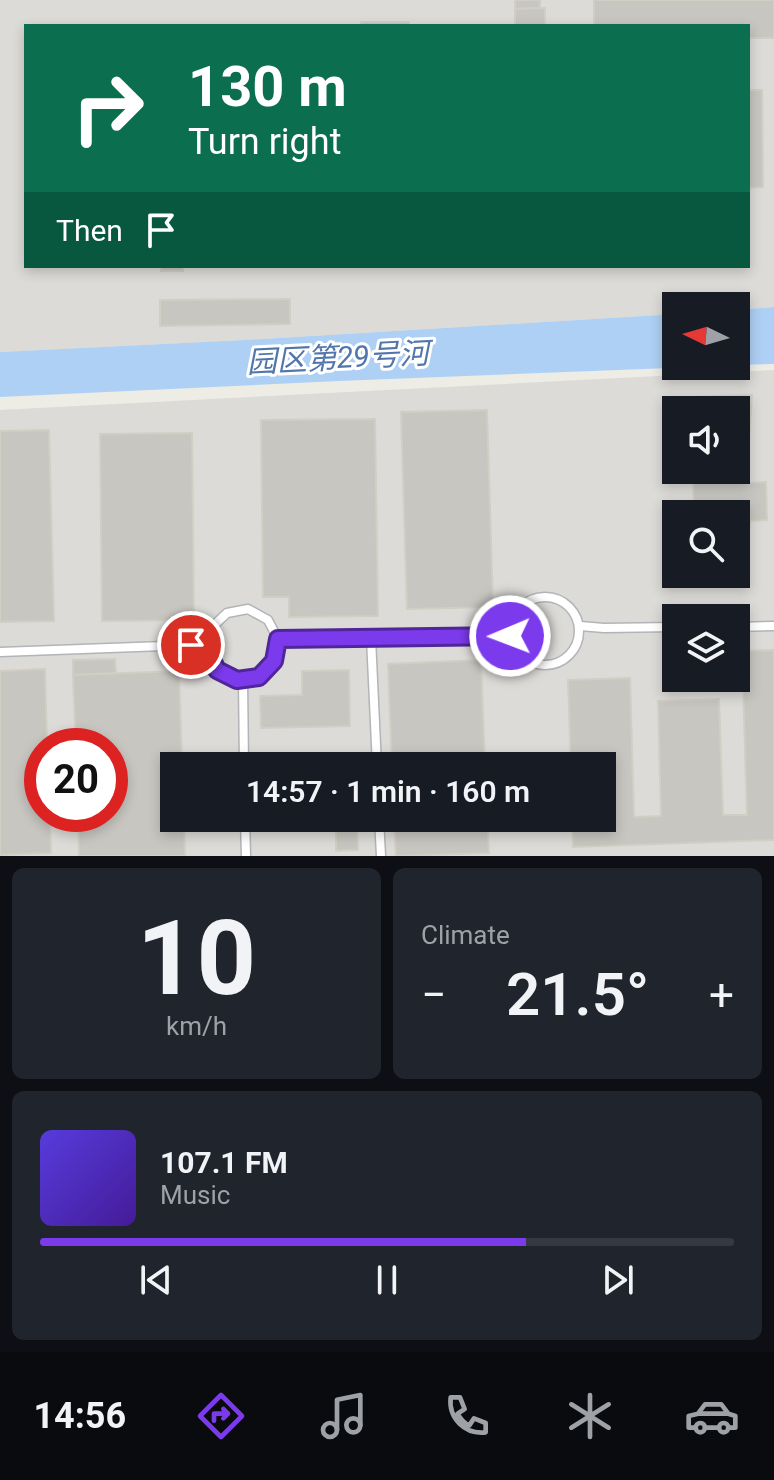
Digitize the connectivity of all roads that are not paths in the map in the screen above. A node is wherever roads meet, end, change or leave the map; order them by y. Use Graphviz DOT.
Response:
graph roads {
  1 [pos="580,626"];
  2 [pos="774,626"];
  3 [pos="662,627"];
  4 [pos="750,627"];
  5 [pos="510,636"];
  6 [pos="371,638"];
  7 [pos="278,639"];
  8 [pos="207,650"];
  9 [pos="0,652"];
  10 [pos="243,679"];
  11 [pos="244,752"];
  12 [pos="376,752"];
  13 [pos="245,832"];
  14 [pos="380,832"];
  15 [pos="246,856"];
  16 [pos="381,856"];
  1 -- 3 [label="lane"];
  1 -- 5 [label="lane"];
  1 -- 5 [label="lane"];
  2 -- 4 [label="lane"];
  5 -- 6 [label="lane"];
  6 -- 7 [label="lane"];
  6 -- 12 [label="lane"];
  7 -- 8 [label="lane"];
  7 -- 10 [label="lane"];
  8 -- 9 [label="lane"];
  8 -- 10 [label="lane"];
  10 -- 11 [label="lane"];
  13 -- 15 [label="lane"];
  14 -- 16 [label="lane"];
}
